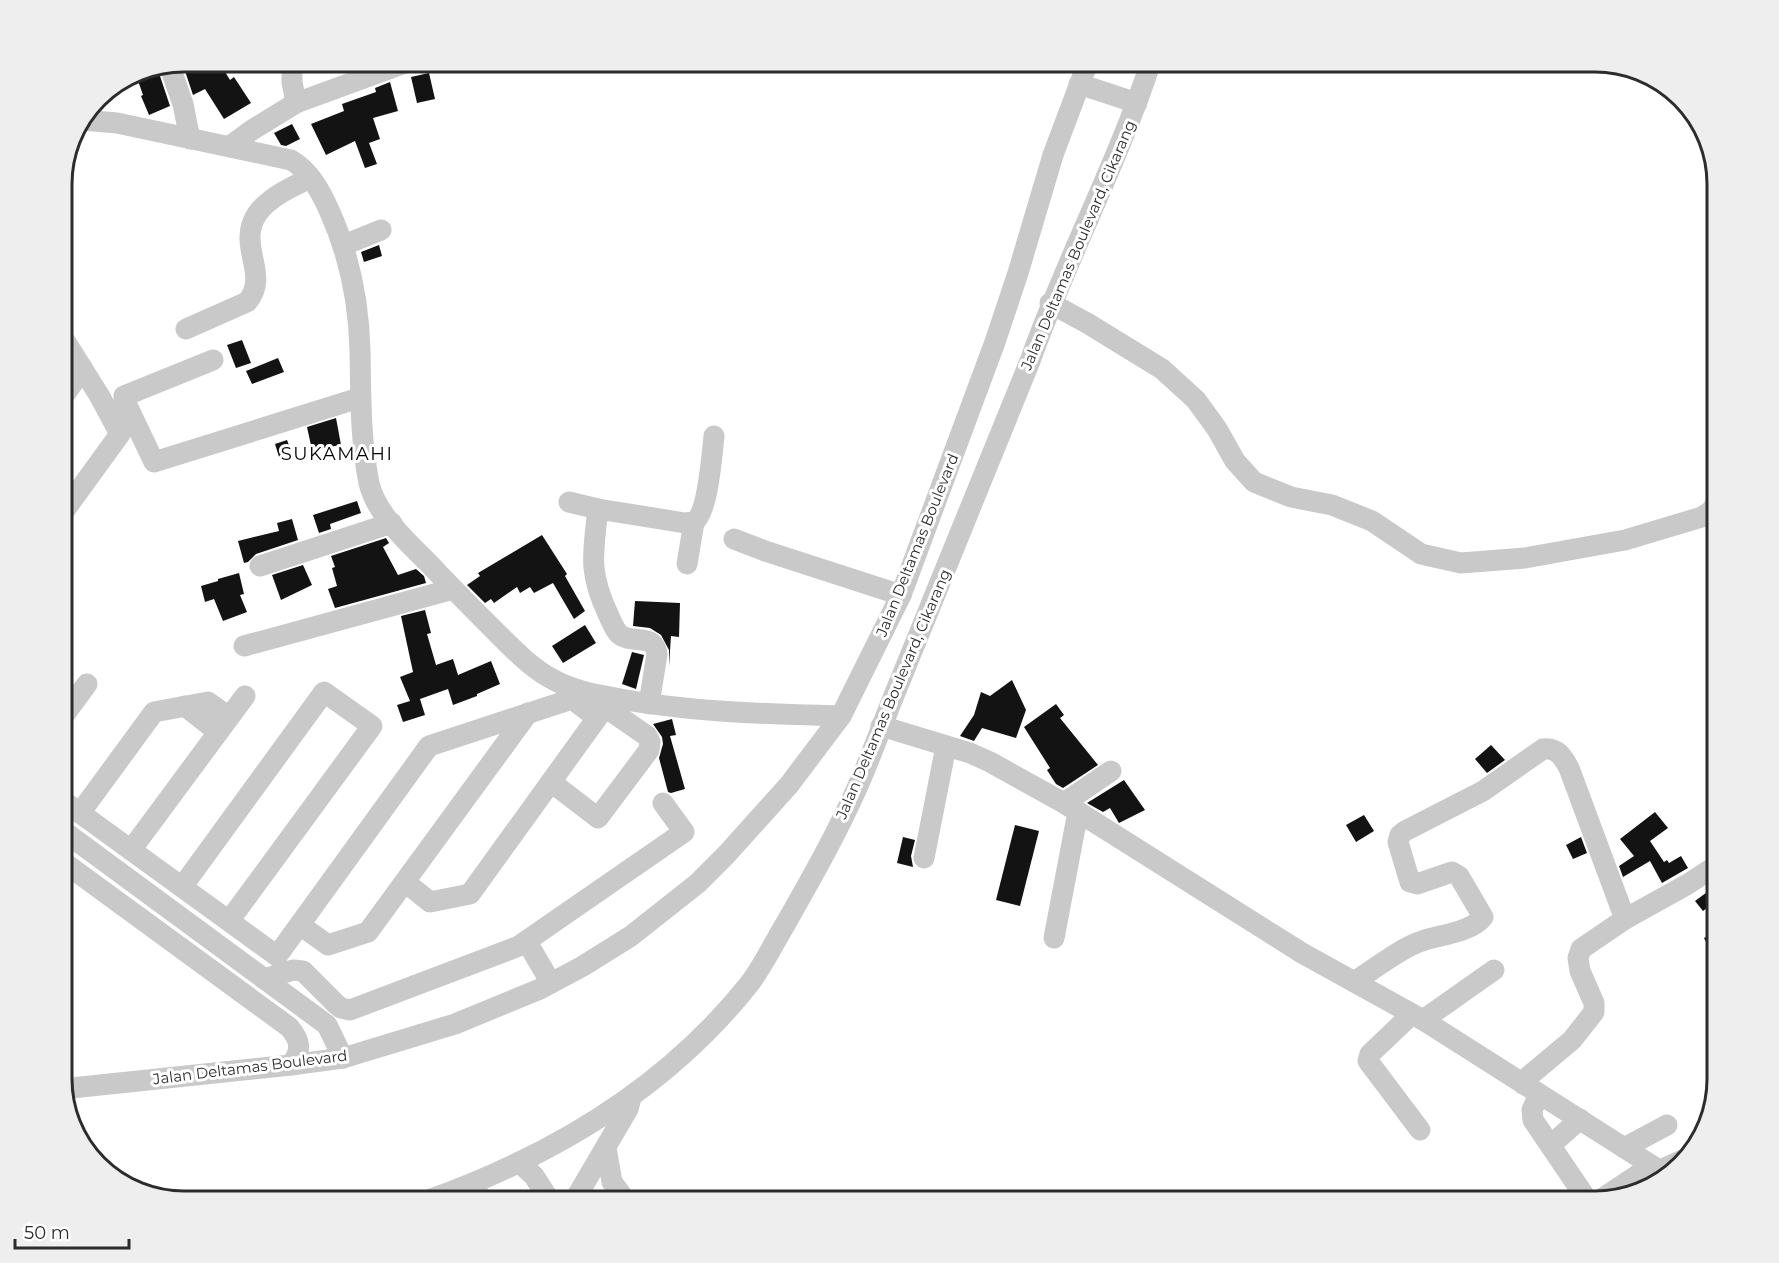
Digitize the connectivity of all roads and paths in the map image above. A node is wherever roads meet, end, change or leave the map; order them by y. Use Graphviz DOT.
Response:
graph roads {
  1 [pos="292,72"];
  2 [pos="381,72"];
  3 [pos="1084,72"];
  4 [pos="1148,72"];
  5 [pos="172,73"];
  6 [pos="1079,84"];
  7 [pos="296,103"];
  8 [pos="1137,103"];
  9 [pos="92,121"];
  10 [pos="190,139"];
  11 [pos="230,146"];
  12 [pos="311,178"];
  13 [pos="381,230"];
  14 [pos="344,245"];
  15 [pos="1050,303"];
  16 [pos="186,329"];
  17 [pos="72,352"];
  18 [pos="213,360"];
  19 [pos="83,369"];
  20 [pos="72,384"];
  21 [pos="359,398"];
  22 [pos="714,436"];
  23 [pos="72,500"];
  24 [pos="569,502"];
  25 [pos="598,509"];
  26 [pos="1707,514"];
  27 [pos="694,522"];
  28 [pos="392,523"];
  29 [pos="734,539"];
  30 [pos="687,564"];
  31 [pos="260,566"];
  32 [pos="453,589"];
  33 [pos="901,595"];
  34 [pos="244,646"];
  35 [pos="87,684"];
  36 [pos="245,696"];
  37 [pos="72,704"];
  38 [pos="649,704"];
  39 [pos="528,713"];
  40 [pos="794,715"];
  41 [pos="842,716"];
  42 [pos="597,718"];
  43 [pos="224,725"];
  44 [pos="881,726"];
  45 [pos="471,732"];
  46 [pos="946,746"];
  47 [pos="815,751"];
  48 [pos="499,752"];
  49 [pos="1111,771"];
  50 [pos="551,782"];
  51 [pos="663,803"];
  52 [pos="72,807"];
  53 [pos="1071,807"];
  54 [pos="80,813"];
  55 [pos="72,837"];
  56 [pos="131,850"];
  57 [pos="924,858"];
  58 [pos="72,868"];
  59 [pos="1707,872"];
  60 [pos="128,879"];
  61 [pos="405,882"];
  62 [pos="182,887"];
  63 [pos="113,898"];
  64 [pos="1625,919"];
  65 [pos="230,921"];
  66 [pos="300,925"];
  67 [pos="1054,938"];
  68 [pos="523,944"];
  69 [pos="1494,970"];
  70 [pos="264,979"];
  71 [pos="1354,982"];
  72 [pos="545,986"];
  73 [pos="1418,1017"];
  74 [pos="343,1058"];
  75 [pos="291,1065"];
  76 [pos="72,1085"];
  77 [pos="1531,1089"];
  78 [pos="631,1098"];
  79 [pos="1580,1119"];
  80 [pos="1667,1125"];
  81 [pos="1420,1131"];
  82 [pos="1551,1145"];
  83 [pos="606,1148"];
  84 [pos="1624,1148"];
  85 [pos="519,1162"];
  86 [pos="1659,1170"];
  87 [pos="1629,1185"];
  88 [pos="470,1186"];
  89 [pos="456,1191"];
  90 [pos="475,1191"];
  91 [pos="543,1191"];
  92 [pos="581,1191"];
  93 [pos="618,1191"];
  94 [pos="1581,1191"];
  1 -- 7 [label="street"];
  2 -- 7 [label="street"];
  3 -- 6 [label="street, Jalan Deltamas Boulevard"];
  4 -- 8 [label="street, Jalan Deltamas Boulevard, Cikarang"];
  5 -- 10 [label="street"];
  6 -- 8 [label="street"];
  6 -- 33 [label="street, Jalan Deltamas Boulevard"];
  7 -- 11 [label="street"];
  8 -- 15 [label="street, Jalan Deltamas Boulevard, Cikarang"];
  9 -- 10 [label="street"];
  10 -- 11 [label="street"];
  11 -- 12 [label="street"];
  12 -- 14 [label="street"];
  12 -- 16 [label="street"];
  13 -- 14 [label="street"];
  14 -- 21 [label="street"];
  15 -- 26 [label="street"];
  15 -- 44 [label="street, Jalan Deltamas Boulevard, Cikarang"];
  17 -- 19 [label="street"];
  18 -- 21 [label="street"];
  19 -- 20 [label="street"];
  19 -- 23 [label="street"];
  21 -- 28 [label="street"];
  22 -- 27 [label="street"];
  24 -- 25 [label="street"];
  25 -- 27 [label="street"];
  25 -- 38 [label="street"];
  27 -- 30 [label="street"];
  28 -- 31 [label="street"];
  28 -- 32 [label="street"];
  29 -- 33 [label="street"];
  32 -- 34 [label="street"];
  32 -- 38 [label="street"];
  33 -- 41 [label="street, Jalan Deltamas Boulevard"];
  35 -- 37 [label="street"];
  36 -- 43 [label="street"];
  38 -- 40 [label="street"];
  39 -- 42 [label="street"];
  39 -- 45 [label="street"];
  39 -- 48 [label="street"];
  40 -- 41 [label="street"];
  40 -- 47 [label="street"];
  41 -- 47 [label="street, Jalan Deltamas Boulevard"];
  42 -- 50 [label="street"];
  42 -- 50 [label="street"];
  43 -- 54 [label="street"];
  43 -- 56 [label="street"];
  44 -- 46 [label="street"];
  44 -- 78 [label="street, Jalan Deltamas Boulevard, Cikarang"];
  45 -- 48 [label="street"];
  45 -- 66 [label="street"];
  46 -- 53 [label="street"];
  46 -- 57 [label="street"];
  47 -- 72 [label="street, Jalan Deltamas Boulevard"];
  48 -- 61 [label="street"];
  49 -- 53 [label="street"];
  50 -- 61 [label="street"];
  51 -- 68 [label="street"];
  52 -- 54 [label="street"];
  53 -- 67 [label="street"];
  53 -- 71 [label="street"];
  54 -- 56 [label="street"];
  55 -- 60 [label="street"];
  56 -- 62 [label="street"];
  58 -- 63 [label="street"];
  59 -- 64 [label="street"];
  60 -- 63 [label="street"];
  60 -- 70 [label="street"];
  61 -- 66 [label="street"];
  62 -- 65 [label="street"];
  62 -- 65 [label="street"];
  63 -- 75 [label="street"];
  64 -- 71 [label="street"];
  64 -- 77 [label="street"];
  65 -- 66 [label="street"];
  68 -- 70 [label="street"];
  68 -- 72 [label="street"];
  69 -- 73 [label="street"];
  70 -- 74 [label="street"];
  71 -- 73 [label="street"];
  72 -- 74 [label="street, Jalan Deltamas Boulevard"];
  73 -- 77 [label="street"];
  73 -- 81 [label="street"];
  74 -- 75 [label="street, Jalan Deltamas Boulevard"];
  75 -- 76 [label="street, Jalan Deltamas Boulevard"];
  77 -- 79 [label="street"];
  77 -- 82 [label="street"];
  78 -- 83 [label="street"];
  78 -- 85 [label="street, Jalan Deltamas Boulevard, Cikarang"];
  79 -- 82 [label="street"];
  79 -- 84 [label="street"];
  80 -- 84 [label="street"];
  82 -- 94 [label="street"];
  83 -- 92 [label="street"];
  83 -- 93 [label="street"];
  84 -- 86 [label="street"];
  85 -- 88 [label="street, Jalan Deltamas Boulevard, Cikarang"];
  85 -- 91 [label="street"];
  86 -- 87 [label="street"];
  88 -- 89 [label="street, Jalan Deltamas Boulevard, Cikarang"];
  88 -- 90 [label="street"];
}
